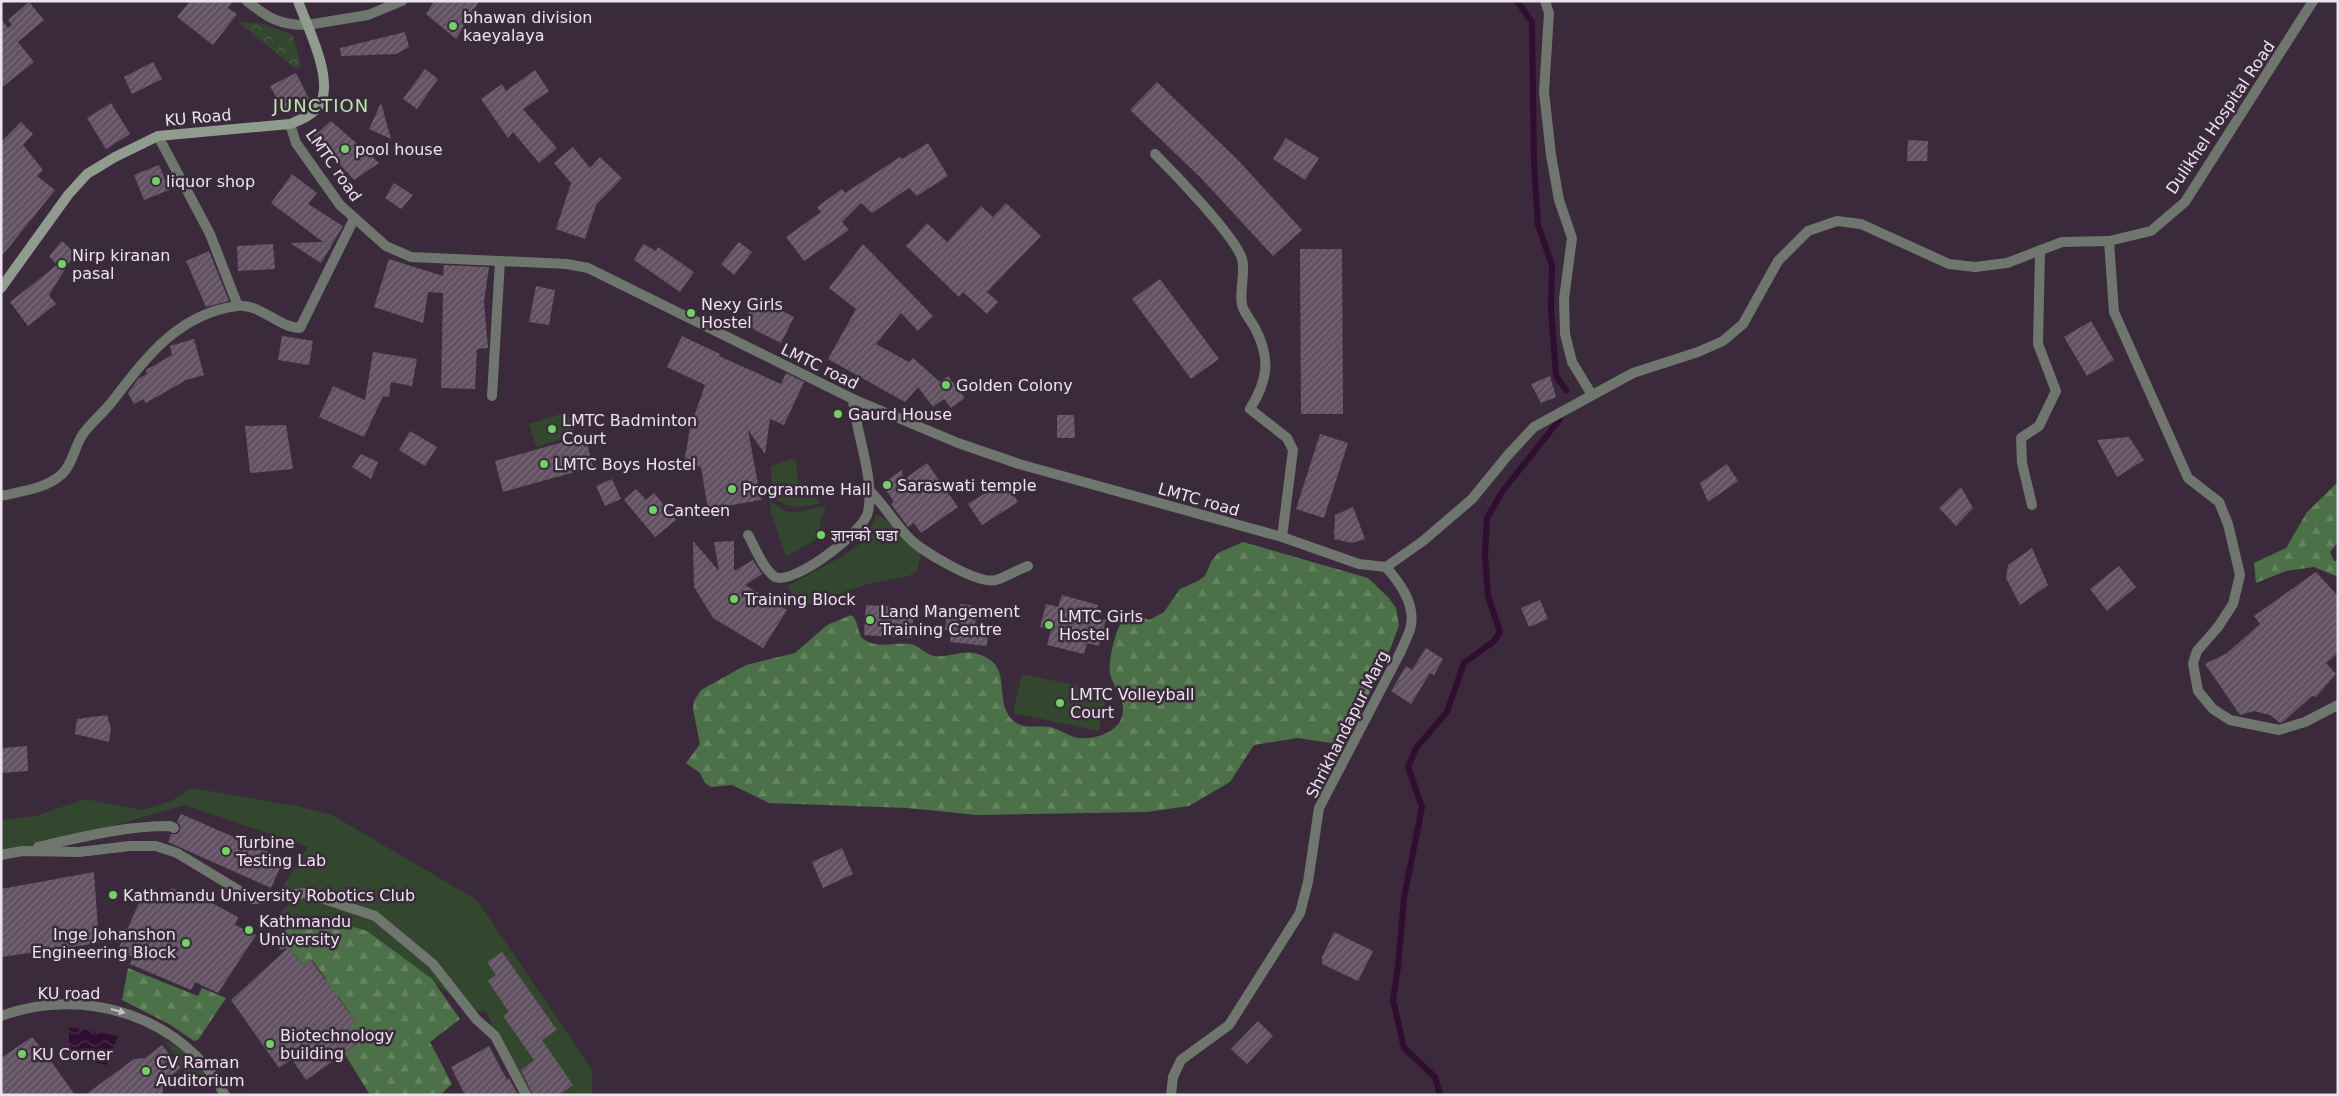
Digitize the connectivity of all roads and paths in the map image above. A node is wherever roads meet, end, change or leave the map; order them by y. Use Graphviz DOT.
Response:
graph roads {
  1 [pos="247,1"];
  2 [pos="298,1"];
  3 [pos="402,1"];
  4 [pos="1545,1"];
  5 [pos="2313,1"];
  6 [pos="307,26"];
  7 [pos="290,124"];
  8 [pos="158,136"];
  9 [pos="1155,154"];
  10 [pos="354,219"];
  11 [pos="2108,241"];
  12 [pos="2040,251"];
  13 [pos="500,261"];
  14 [pos="1,288"];
  15 [pos="238,306"];
  16 [pos="492,396"];
  17 [pos="1588,397"];
  18 [pos="852,399"];
  19 [pos="870,491"];
  20 [pos="1,496"];
  21 [pos="2032,505"];
  22 [pos="748,535"];
  23 [pos="1282,537"];
  24 [pos="1028,566"];
  25 [pos="1386,568"];
  26 [pos="2338,704"];
  27 [pos="174,828"];
  28 [pos="22,851"];
  29 [pos="1,855"];
  30 [pos="1,1016"];
  31 [pos="225,1095"];
  32 [pos="526,1095"];
  33 [pos="1171,1095"];
  1 -- 6 [label="street"];
  2 -- 6 [label="street, KU Road"];
  3 -- 6 [label="street"];
  4 -- 17 [label="street"];
  5 -- 11 [label="street, Dulikhel Hospital Road"];
  6 -- 7 [label="street, KU Road"];
  7 -- 8 [label="street, KU Road"];
  7 -- 10 [label="street, LMTC road"];
  8 -- 14 [label="street, KU Road"];
  8 -- 15 [label="street"];
  9 -- 23 [label="street"];
  10 -- 13 [label="street, LMTC road"];
  10 -- 15 [label="street"];
  11 -- 12 [label="street, Dulikhel Hospital Road"];
  11 -- 26 [label="street"];
  12 -- 17 [label="street, Dulikhel Hospital Road"];
  12 -- 21 [label="street"];
  13 -- 16 [label="street"];
  13 -- 18 [label="street, LMTC road"];
  15 -- 20 [label="street"];
  17 -- 25 [label="street, Dulikhel Hospital Road"];
  18 -- 19 [label="street"];
  18 -- 23 [label="street, LMTC road"];
  19 -- 22 [label="street"];
  19 -- 24 [label="street"];
  23 -- 25 [label="street, LMTC road"];
  25 -- 33 [label="street, Shrikhandapur Marg"];
  27 -- 28 [label="street"];
  28 -- 29 [label="street"];
  28 -- 32 [label="street"];
  30 -- 31 [label="street, KU road, one-way"];
}
